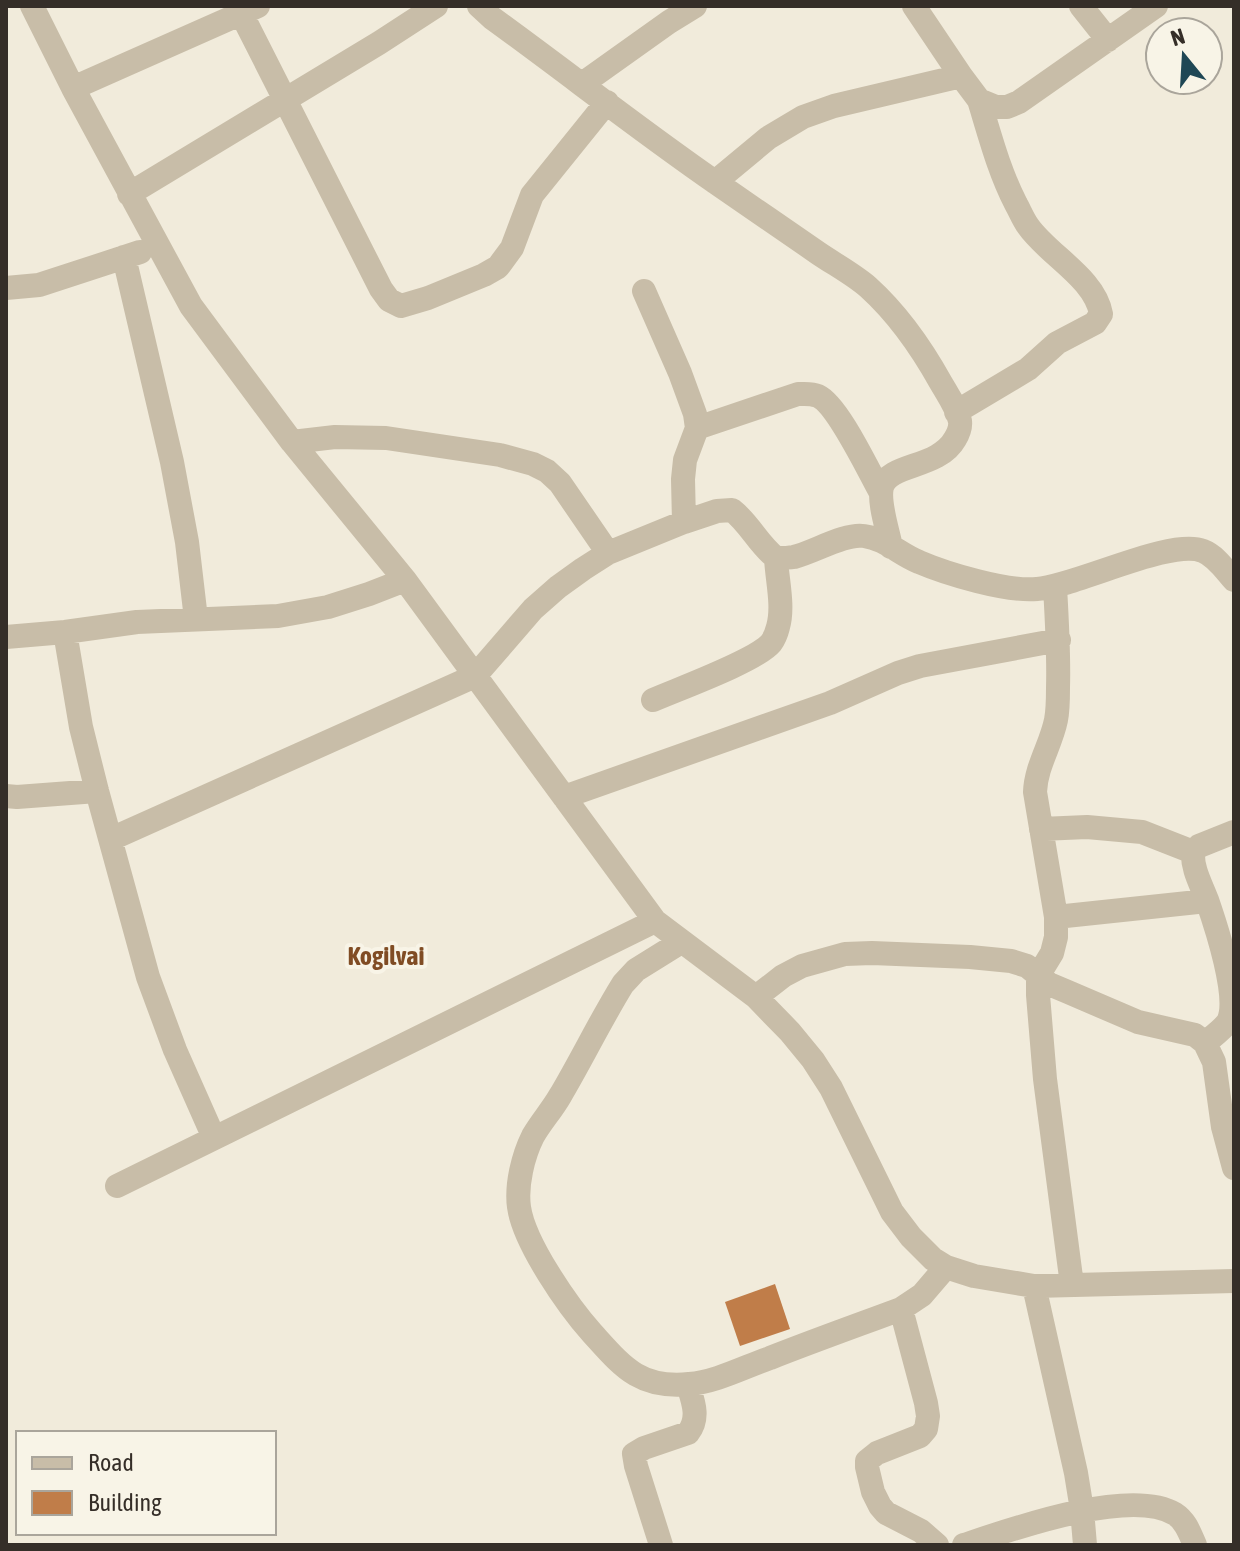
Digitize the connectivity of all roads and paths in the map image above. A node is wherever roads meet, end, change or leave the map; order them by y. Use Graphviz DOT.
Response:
graph roads {
  1 [pos="436,6"];
  2 [pos="479,6"];
  3 [pos="695,6"];
  4 [pos="914,6"];
  5 [pos="1081,6"];
  6 [pos="1156,6"];
  7 [pos="41,9"];
  8 [pos="250,10"];
  9 [pos="1108,40"];
  10 [pos="961,76"];
  11 [pos="582,84"];
  12 [pos="73,88"];
  13 [pos="284,98"];
  14 [pos="979,100"];
  15 [pos="607,102"];
  16 [pos="715,182"];
  17 [pos="129,194"];
  18 [pos="157,246"];
  19 [pos="124,257"];
  20 [pos="6,288"];
  21 [pos="644,291"];
  22 [pos="956,412"];
  23 [pos="697,428"];
  24 [pos="292,442"];
  25 [pos="881,493"];
  26 [pos="684,522"];
  27 [pos="891,547"];
  28 [pos="608,553"];
  29 [pos="1224,553"];
  30 [pos="776,558"];
  31 [pos="405,580"];
  32 [pos="1234,580"];
  33 [pos="1055,587"];
  34 [pos="196,619"];
  35 [pos="65,632"];
  36 [pos="6,637"];
  37 [pos="1059,640"];
  38 [pos="475,676"];
  39 [pos="653,700"];
  40 [pos="97,791"];
  41 [pos="6,796"];
  42 [pos="564,797"];
  43 [pos="1041,829"];
  44 [pos="1234,832"];
  45 [pos="111,839"];
  46 [pos="1193,852"];
  47 [pos="1207,901"];
  48 [pos="1056,917"];
  49 [pos="655,921"];
  50 [pos="681,942"];
  51 [pos="1038,976"];
  52 [pos="756,997"];
  53 [pos="1205,1043"];
  54 [pos="214,1138"];
  55 [pos="1234,1168"];
  56 [pos="117,1186"];
  57 [pos="946,1267"];
  58 [pos="1234,1281"];
  59 [pos="1072,1285"];
  60 [pos="1034,1286"];
  61 [pos="901,1309"];
  62 [pos="688,1385"];
  63 [pos="1082,1510"];
  64 [pos="661,1545"];
  65 [pos="937,1545"];
  66 [pos="964,1545"];
  67 [pos="1085,1545"];
  68 [pos="1195,1545"];
  1 -- 13 [label="street"];
  2 -- 11 [label="street"];
  3 -- 11 [label="street"];
  4 -- 10 [label="street"];
  5 -- 9 [label="street"];
  6 -- 9 [label="street"];
  7 -- 12 [label="street"];
  8 -- 12 [label="street"];
  8 -- 13 [label="street"];
  9 -- 14 [label="street"];
  10 -- 14 [label="street"];
  10 -- 16 [label="street"];
  11 -- 15 [label="street"];
  12 -- 17 [label="street"];
  13 -- 15 [label="street"];
  13 -- 17 [label="street"];
  14 -- 22 [label="street"];
  15 -- 16 [label="street"];
  16 -- 22 [label="street"];
  17 -- 18 [label="street"];
  18 -- 19 [label="street"];
  18 -- 24 [label="street"];
  19 -- 20 [label="street"];
  19 -- 34 [label="street"];
  21 -- 23 [label="street"];
  22 -- 25 [label="street"];
  23 -- 25 [label="street"];
  23 -- 26 [label="street"];
  24 -- 28 [label="street"];
  24 -- 31 [label="street"];
  25 -- 27 [label="street"];
  26 -- 28 [label="street"];
  26 -- 30 [label="street"];
  27 -- 30 [label="street"];
  27 -- 33 [label="street"];
  28 -- 38 [label="street"];
  29 -- 32 [label="street"];
  29 -- 33 [label="street"];
  30 -- 39 [label="street"];
  31 -- 34 [label="street"];
  31 -- 38 [label="street"];
  33 -- 37 [label="street"];
  34 -- 35 [label="street"];
  35 -- 36 [label="street"];
  35 -- 40 [label="street"];
  37 -- 42 [label="street"];
  37 -- 43 [label="street"];
  38 -- 42 [label="street"];
  38 -- 45 [label="street"];
  40 -- 41 [label="street"];
  40 -- 45 [label="street"];
  42 -- 49 [label="street"];
  43 -- 46 [label="street"];
  43 -- 48 [label="street"];
  44 -- 46 [label="street"];
  45 -- 54 [label="street"];
  46 -- 47 [label="street"];
  47 -- 48 [label="street"];
  47 -- 53 [label="street"];
  48 -- 51 [label="street"];
  49 -- 50 [label="street"];
  49 -- 54 [label="street"];
  50 -- 52 [label="street"];
  50 -- 62 [label="street"];
  51 -- 52 [label="street"];
  51 -- 53 [label="street"];
  51 -- 59 [label="street"];
  52 -- 57 [label="street"];
  53 -- 55 [label="street"];
  54 -- 56 [label="street"];
  57 -- 60 [label="street"];
  57 -- 61 [label="street"];
  58 -- 59 [label="street"];
  59 -- 60 [label="street"];
  60 -- 63 [label="street"];
  61 -- 62 [label="street"];
  61 -- 65 [label="street"];
  62 -- 64 [label="street"];
  63 -- 66 [label="street"];
  63 -- 67 [label="street"];
  63 -- 68 [label="street"];
}
